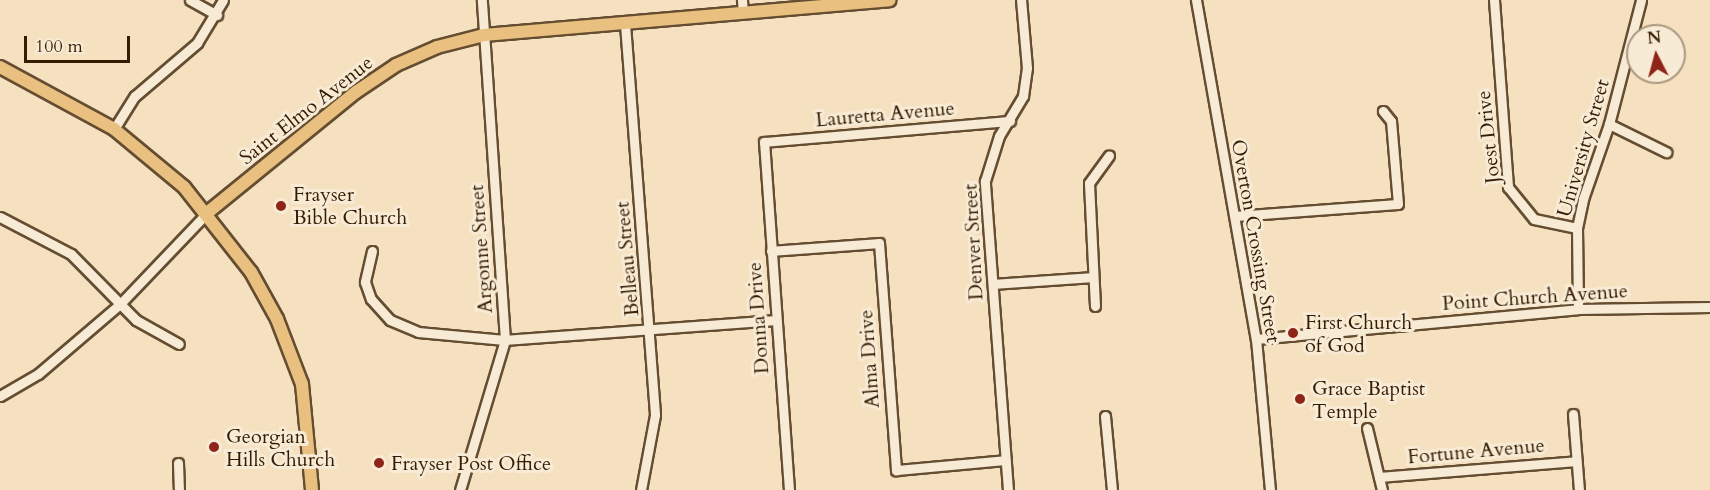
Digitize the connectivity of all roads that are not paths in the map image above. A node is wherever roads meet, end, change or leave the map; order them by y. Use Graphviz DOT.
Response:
graph roads {
  1 [pos="190,0"];
  2 [pos="223,0"];
  3 [pos="482,0"];
  4 [pos="889,0"];
  5 [pos="1022,0"];
  6 [pos="1196,0"];
  7 [pos="1494,0"];
  8 [pos="1641,0"];
  9 [pos="742,6"];
  10 [pos="217,15"];
  11 [pos="625,24"];
  12 [pos="484,35"];
  13 [pos="0,67"];
  14 [pos="1383,111"];
  15 [pos="1010,121"];
  16 [pos="1609,124"];
  17 [pos="114,129"];
  18 [pos="764,142"];
  19 [pos="1666,152"];
  20 [pos="1109,155"];
  21 [pos="207,213"];
  22 [pos="1234,216"];
  23 [pos="0,217"];
  24 [pos="1577,228"];
  25 [pos="771,250"];
  26 [pos="372,251"];
  27 [pos="1093,277"];
  28 [pos="993,284"];
  29 [pos="120,304"];
  30 [pos="1095,306"];
  31 [pos="1710,307"];
  32 [pos="1578,309"];
  33 [pos="775,320"];
  34 [pos="650,330"];
  35 [pos="1256,339"];
  36 [pos="505,340"];
  37 [pos="179,344"];
  38 [pos="0,396"];
  39 [pos="1573,414"];
  40 [pos="1105,416"];
  41 [pos="1367,428"];
  42 [pos="1006,460"];
  43 [pos="1576,461"];
  44 [pos="178,463"];
  45 [pos="1378,477"];
  46 [pos="178,490"];
  47 [pos="312,490"];
  48 [pos="460,490"];
  49 [pos="640,490"];
  50 [pos="789,490"];
  51 [pos="1008,490"];
  52 [pos="1112,490"];
  53 [pos="1270,490"];
  54 [pos="1382,490"];
  55 [pos="1579,490"];
  1 -- 10 [label="street"];
  2 -- 10 [label="street"];
  3 -- 12 [label="street, Argonne Street"];
  4 -- 9 [label="main road, Saint Elmo Avenue"];
  5 -- 15 [label="street, Denver Street"];
  6 -- 22 [label="street, Overton Crossing Street"];
  7 -- 24 [label="street, Joest Drive"];
  8 -- 16 [label="street, University Street"];
  9 -- 11 [label="main road, Saint Elmo Avenue"];
  10 -- 17 [label="street"];
  11 -- 12 [label="main road, Saint Elmo Avenue"];
  11 -- 34 [label="street, Belleau Street"];
  12 -- 21 [label="main road, Saint Elmo Avenue"];
  12 -- 36 [label="street, Argonne Street"];
  13 -- 17 [label="main road"];
  14 -- 22 [label="street"];
  15 -- 18 [label="street, Lauretta Avenue"];
  15 -- 28 [label="street, Denver Street"];
  16 -- 19 [label="street"];
  16 -- 24 [label="street, University Street"];
  17 -- 21 [label="main road"];
  18 -- 25 [label="street, Donna Drive"];
  20 -- 27 [label="street"];
  21 -- 29 [label="street, Saint Elmo Avenue"];
  21 -- 47 [label="main road"];
  22 -- 35 [label="street, Overton Crossing Street"];
  23 -- 29 [label="street"];
  24 -- 32 [label="street, University Street"];
  25 -- 33 [label="street, Donna Drive"];
  25 -- 42 [label="street, Alma Drive"];
  26 -- 36 [label="street"];
  27 -- 28 [label="street"];
  27 -- 30 [label="street"];
  28 -- 42 [label="street, Denver Street"];
  29 -- 37 [label="street"];
  29 -- 38 [label="street, Saint Elmo Avenue"];
  31 -- 32 [label="street, Point Church Avenue"];
  32 -- 35 [label="street, Point Church Avenue"];
  33 -- 34 [label="street"];
  33 -- 50 [label="street, Donna Drive"];
  34 -- 36 [label="street"];
  34 -- 49 [label="street, Belleau Street"];
  35 -- 53 [label="street, Overton Crossing Street"];
  36 -- 48 [label="street, Argonne Street"];
  39 -- 43 [label="street"];
  40 -- 52 [label="street"];
  41 -- 45 [label="street"];
  42 -- 51 [label="street, Denver Street"];
  43 -- 45 [label="street, Fortune Avenue"];
  43 -- 55 [label="street"];
  44 -- 46 [label="street"];
  45 -- 54 [label="street"];
}
